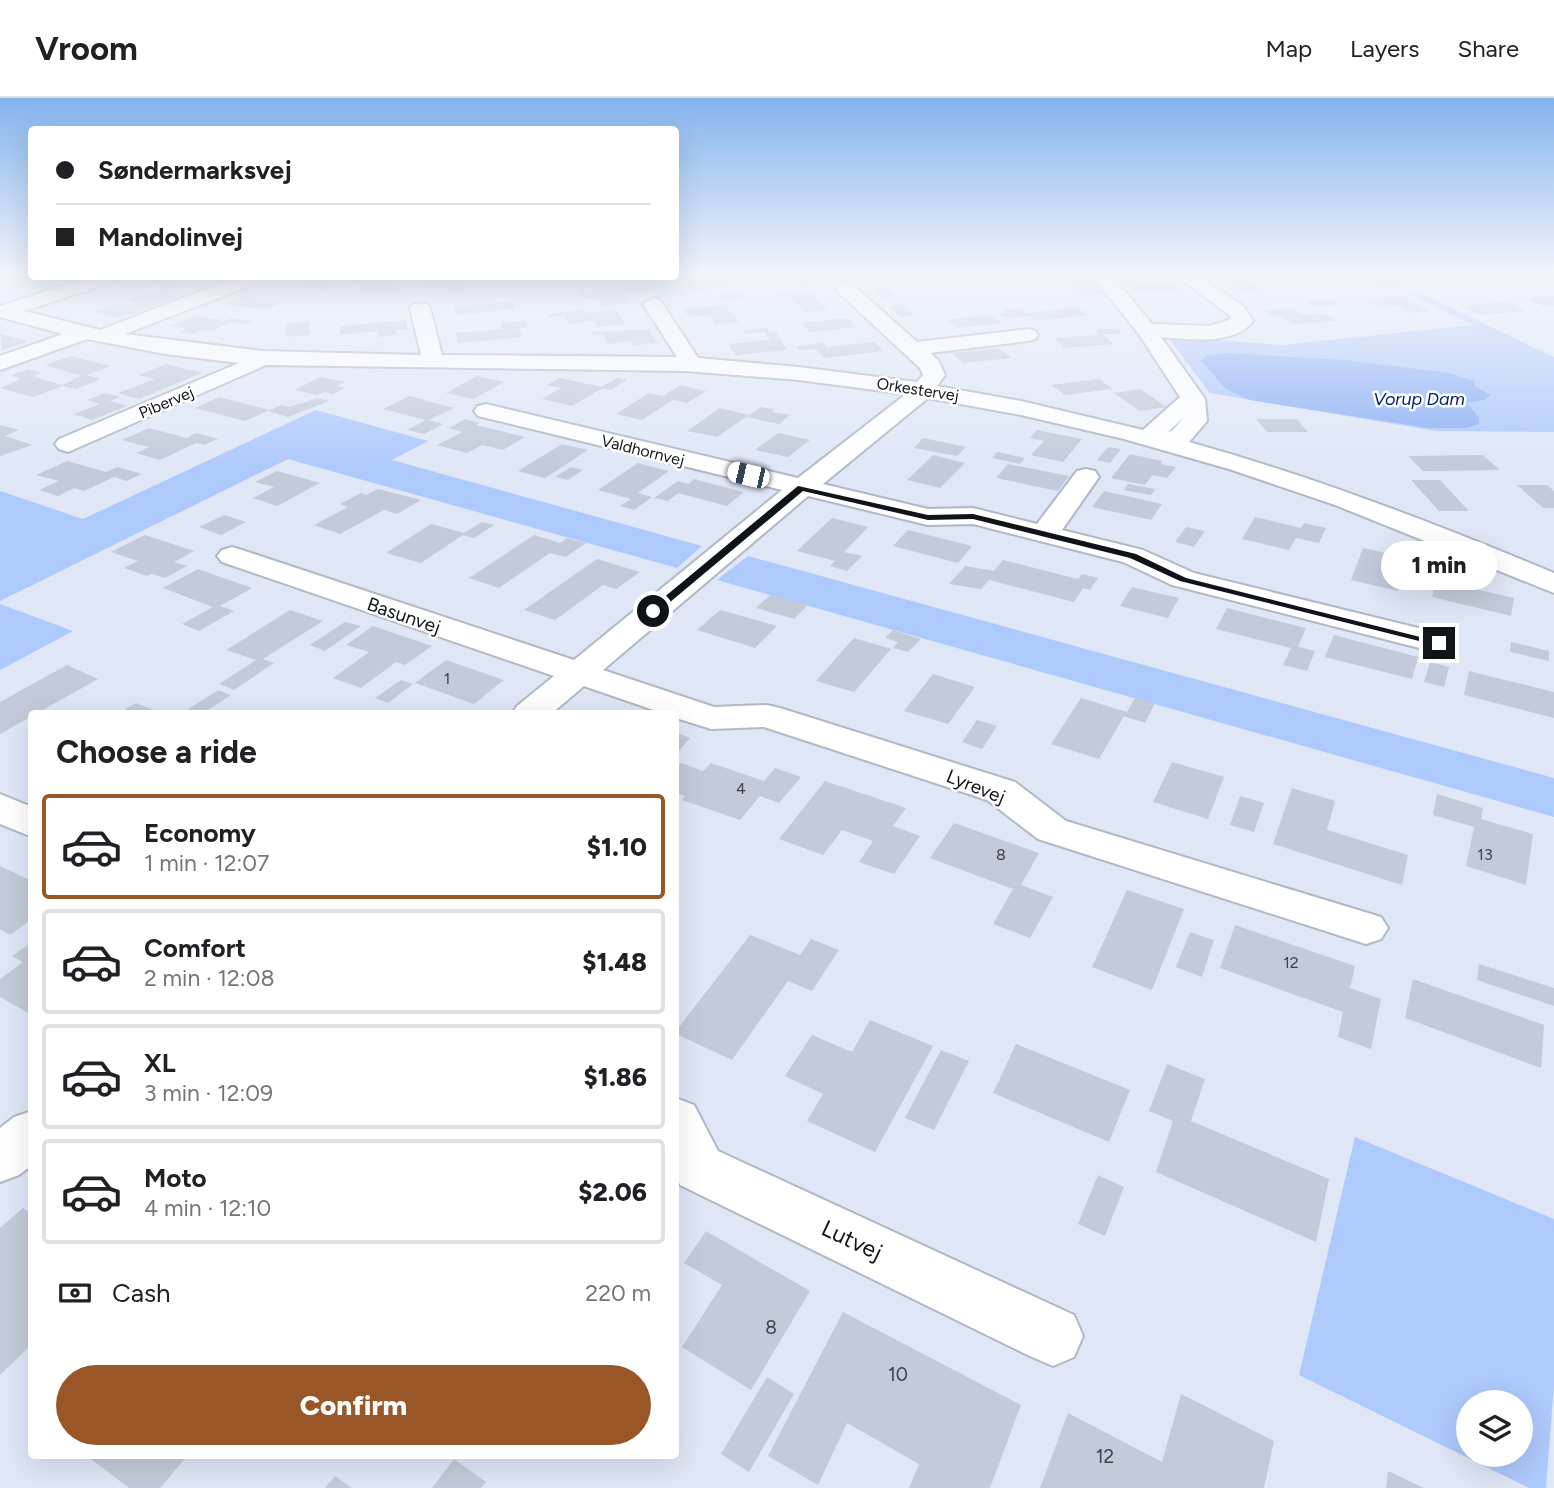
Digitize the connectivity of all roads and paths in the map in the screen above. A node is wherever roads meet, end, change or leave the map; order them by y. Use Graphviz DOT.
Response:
graph roads {
  1 [pos="82,338"];
  2 [pos="115,338"];
  3 [pos="427,338"];
  4 [pos="675,338"];
  5 [pos="900,338"];
  6 [pos="998,338"];
  7 [pos="1151,338"];
  8 [pos="912,349"];
  9 [pos="262,358"];
  10 [pos="433,361"];
  11 [pos="0,363"];
  12 [pos="686,364"];
  13 [pos="923,389"];
  14 [pos="486,411"];
  15 [pos="1158,440"];
  16 [pos="68,444"];
  17 [pos="1086,477"];
  18 [pos="801,488"];
  19 [pos="1044,534"];
  20 [pos="232,556"];
  21 [pos="1554,584"];
  22 [pos="1439,643"];
  23 [pos="577,675"];
  24 [pos="535,710"];
  25 [pos="0,807"];
  26 [pos="28,822"];
  27 [pos="1366,928"];
  28 [pos="679,1126"];
  29 [pos="28,1136"];
  30 [pos="0,1159"];
  31 [pos="1053,1336"];
  1 -- 11 [label="street"];
  2 -- 9 [label="street, Orkestervej"];
  3 -- 10 [label="street"];
  4 -- 12 [label="street"];
  5 -- 8 [label="street"];
  6 -- 8 [label="street"];
  7 -- 15 [label="street"];
  8 -- 13 [label="street"];
  9 -- 10 [label="street, Orkestervej"];
  9 -- 16 [label="street, Pibervej"];
  10 -- 12 [label="street, Orkestervej"];
  12 -- 13 [label="street, Orkestervej"];
  13 -- 15 [label="street, Orkestervej"];
  13 -- 18 [label="street"];
  14 -- 18 [label="street, Valdhornvej"];
  15 -- 21 [label="street, Orkestervej"];
  17 -- 19 [label="street"];
  18 -- 19 [label="street, Valdhornvej"];
  18 -- 23 [label="street"];
  19 -- 22 [label="street, Valdhornvej"];
  20 -- 23 [label="street, Basunvej"];
  23 -- 24 [label="street"];
  23 -- 27 [label="street, Lyrevej"];
  25 -- 26 [label="street"];
  28 -- 31 [label="street, Lutvej"];
  29 -- 30 [label="street"];
}
